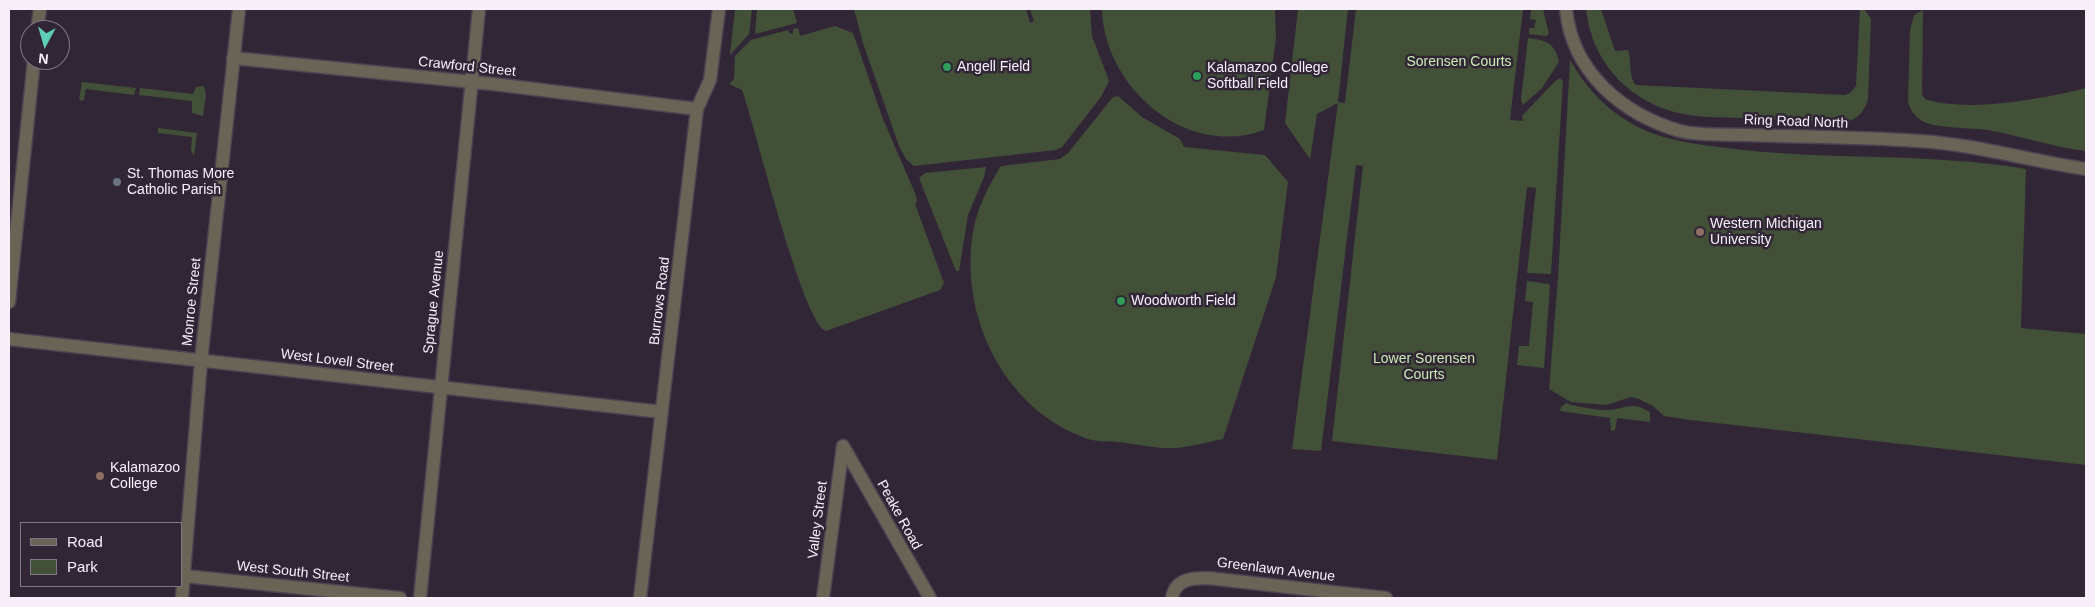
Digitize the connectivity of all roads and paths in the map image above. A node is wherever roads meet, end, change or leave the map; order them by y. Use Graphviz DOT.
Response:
graph roads {
  1 [pos="239,9"];
  2 [pos="479,9"];
  3 [pos="718,9"];
  4 [pos="1566,9"];
  5 [pos="233,58"];
  6 [pos="33,70"];
  7 [pos="472,82"];
  8 [pos="698,109"];
  9 [pos="2086,169"];
  10 [pos="9,302"];
  11 [pos="9,339"];
  12 [pos="201,361"];
  13 [pos="440,388"];
  14 [pos="662,412"];
  15 [pos="843,446"];
  16 [pos="184,576"];
  17 [pos="182,598"];
  18 [pos="400,598"];
  19 [pos="420,598"];
  20 [pos="640,598"];
  21 [pos="823,598"];
  22 [pos="930,598"];
  23 [pos="1172,598"];
  24 [pos="1386,598"];
  1 -- 5 [label="street, Monroe Street"];
  2 -- 7 [label="street, Sprague Avenue"];
  3 -- 8 [label="street, Burrows Road"];
  4 -- 9 [label="street, Ring Road North"];
  5 -- 7 [label="street, Crawford Street"];
  5 -- 12 [label="street, Monroe Street"];
  6 -- 10 [label="street"];
  7 -- 8 [label="street, Crawford Street"];
  7 -- 13 [label="street, Sprague Avenue"];
  8 -- 14 [label="street, Burrows Road"];
  11 -- 12 [label="street, West Lovell Street"];
  12 -- 13 [label="street, West Lovell Street"];
  12 -- 16 [label="street, Monroe Street"];
  13 -- 14 [label="street, West Lovell Street"];
  13 -- 19 [label="street, Sprague Avenue"];
  14 -- 20 [label="street, Burrows Road"];
  15 -- 21 [label="street, Valley Street"];
  15 -- 22 [label="street, Peake Road"];
  16 -- 17 [label="street, Monroe Street"];
  16 -- 18 [label="street, West South Street"];
  23 -- 24 [label="street, Greenlawn Avenue"];
}
